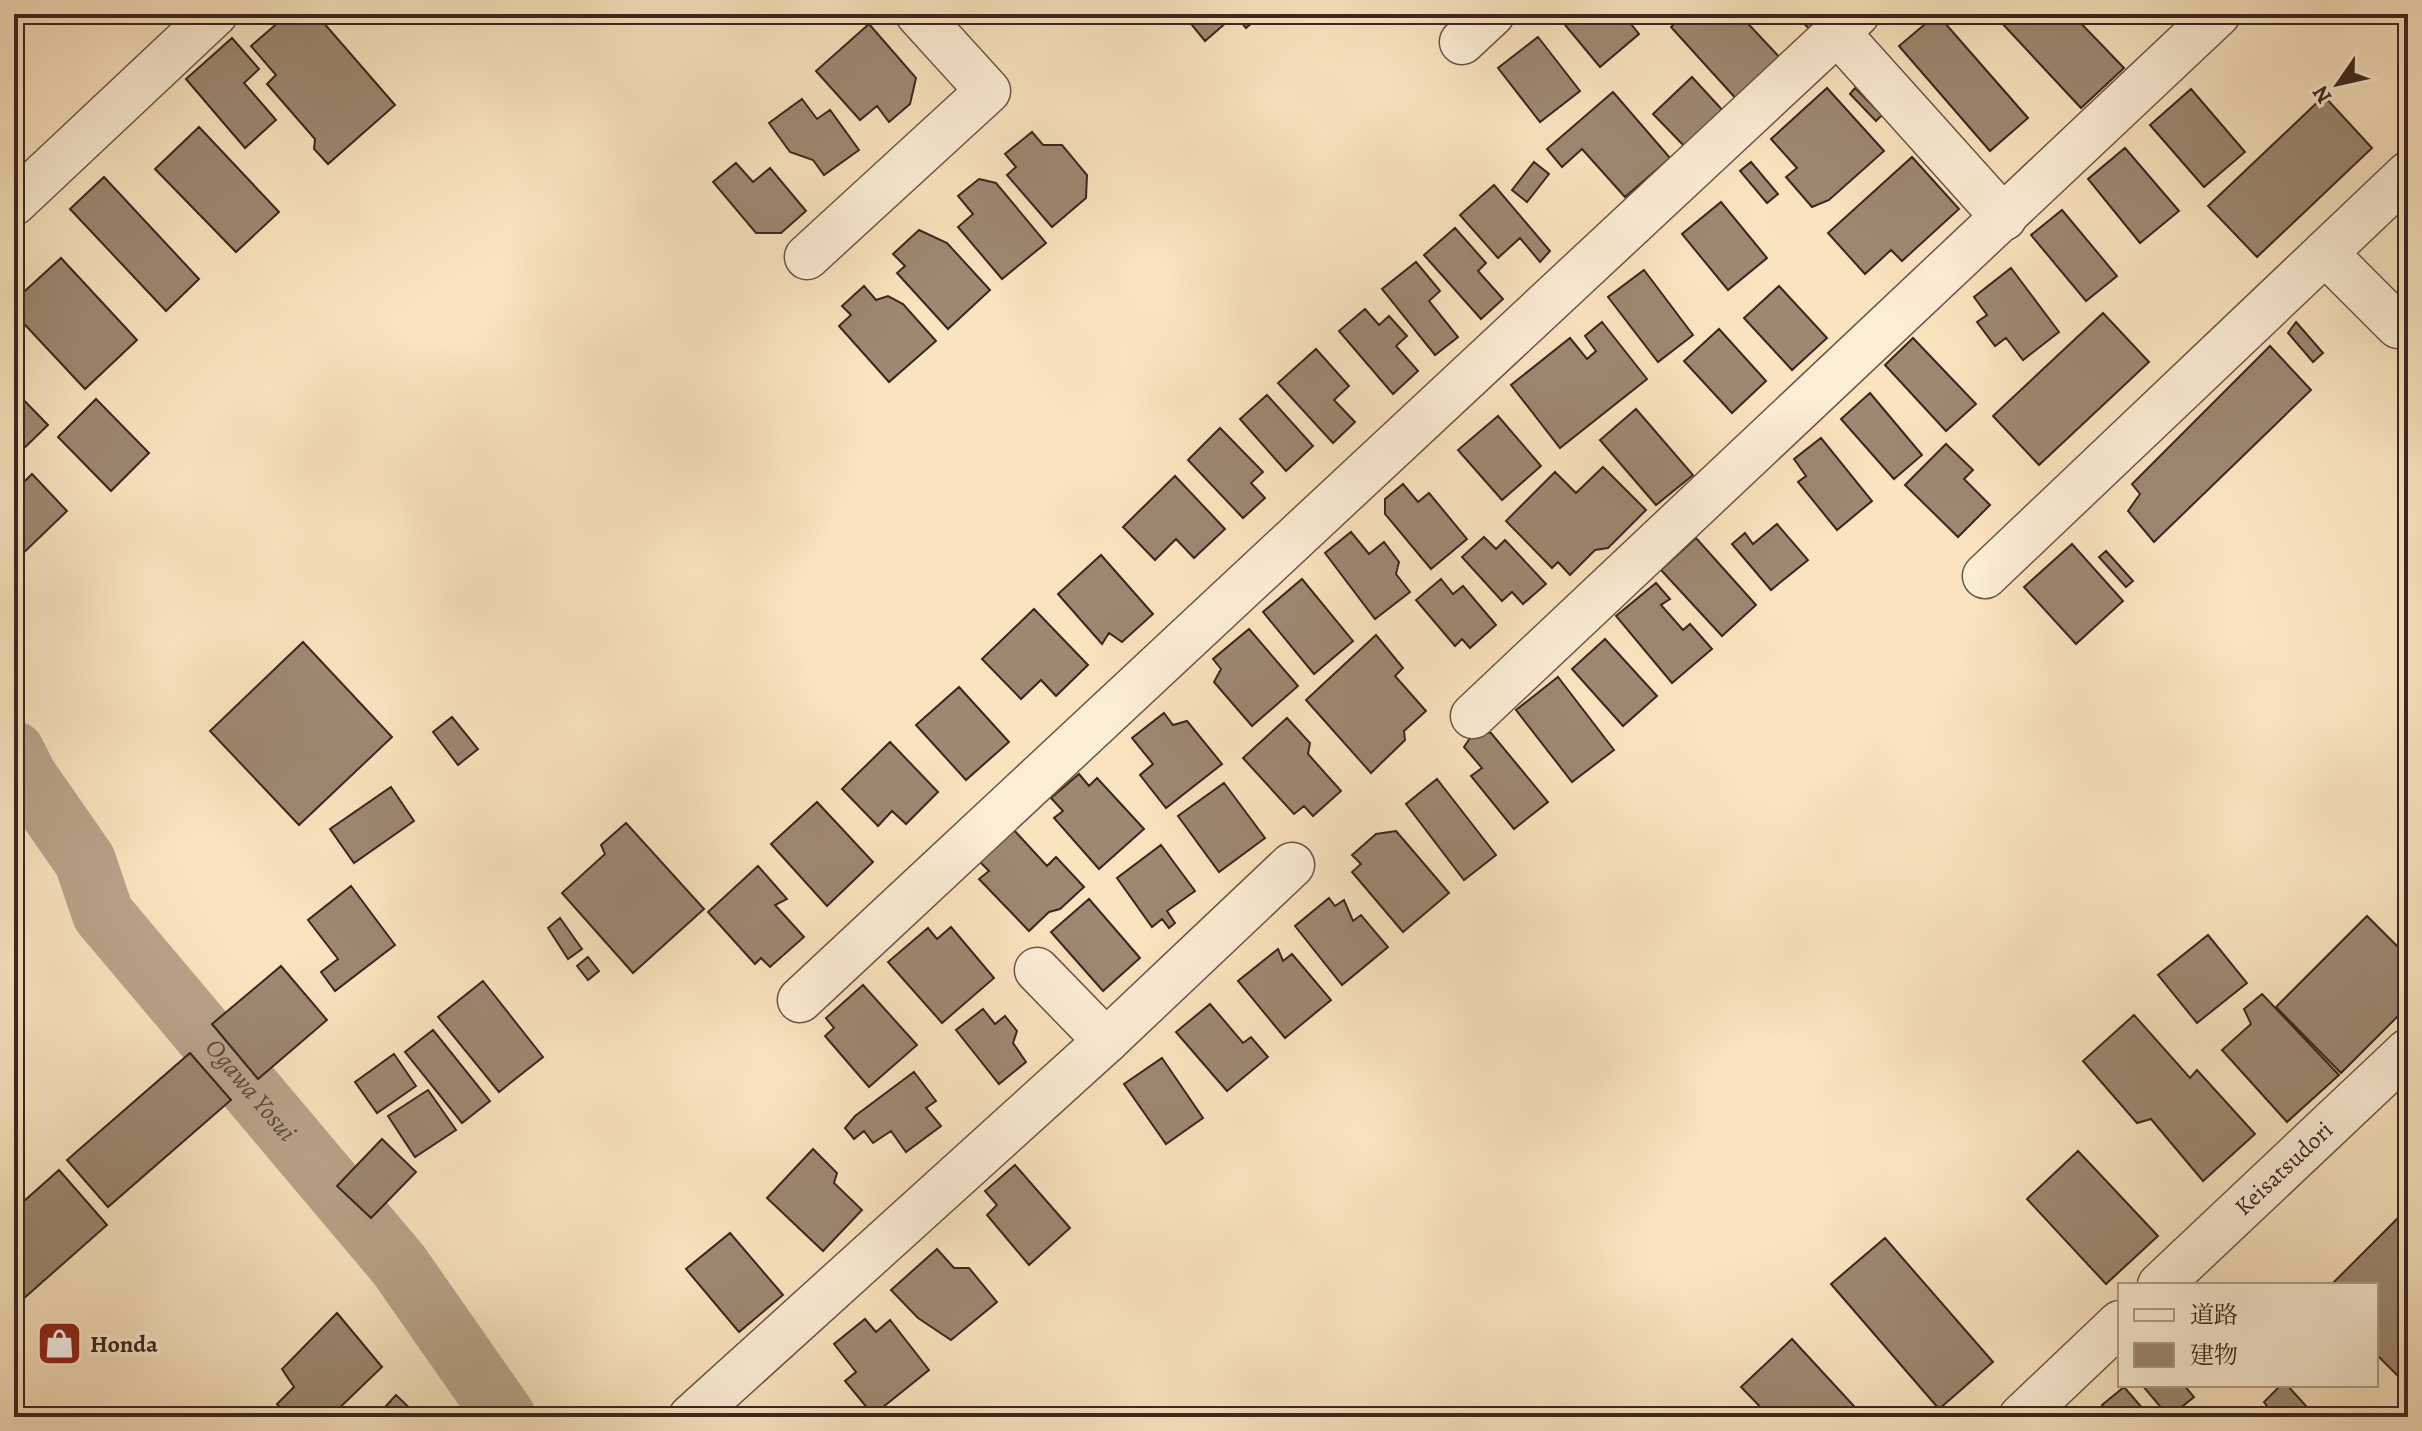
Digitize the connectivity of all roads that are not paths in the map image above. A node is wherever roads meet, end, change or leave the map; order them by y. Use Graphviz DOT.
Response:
graph roads {
  1 [pos="215,14"];
  2 [pos="918,14"];
  3 [pos="2218,14"];
  4 [pos="1847,23"];
  5 [pos="2408,174"];
  6 [pos="14,203"];
  7 [pos="2004,218"];
  8 [pos="2325,253"];
  9 [pos="807,257"];
  10 [pos="2398,326"];
  11 [pos="1985,576"];
  12 [pos="1473,716"];
  13 [pos="1292,865"];
  14 [pos="1037,970"];
  15 [pos="800,1000"];
  16 [pos="1106,1041"];
  17 [pos="2408,1051"];
  18 [pos="2162,1283"];
  19 [pos="2118,1325"];
  20 [pos="691,1417"];
  21 [pos="2021,1417"];
  1 -- 6 [label="street"];
  2 -- 9 [label="street"];
  3 -- 7 [label="street"];
  4 -- 7 [label="street"];
  4 -- 15 [label="street"];
  5 -- 8 [label="street"];
  7 -- 12 [label="street"];
  8 -- 10 [label="street"];
  8 -- 11 [label="street"];
  13 -- 16 [label="street"];
  14 -- 16 [label="street"];
  16 -- 20 [label="street"];
  17 -- 18 [label="street, Keisatsudori"];
  19 -- 21 [label="street"];
}
